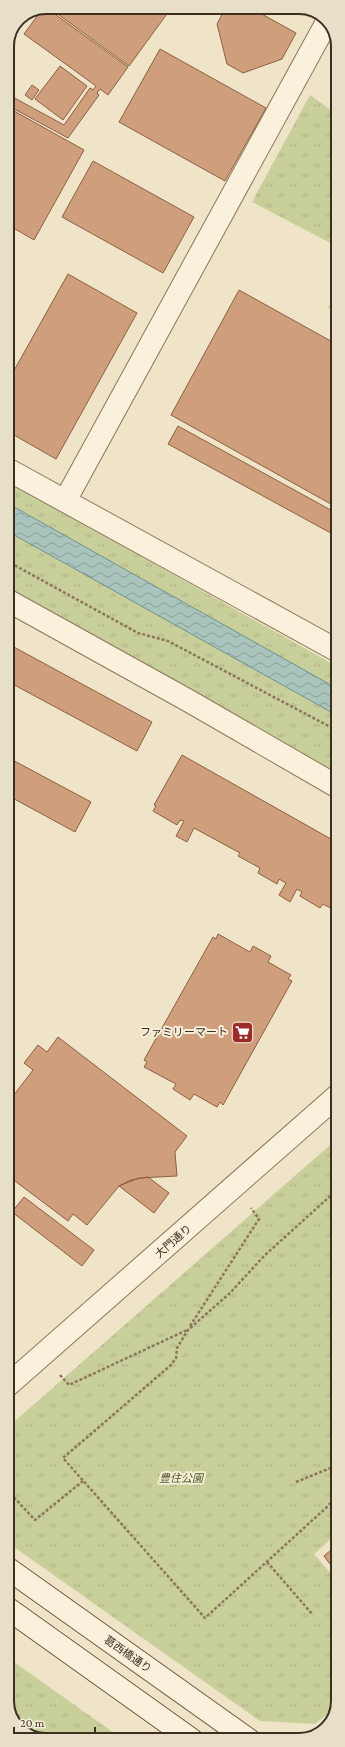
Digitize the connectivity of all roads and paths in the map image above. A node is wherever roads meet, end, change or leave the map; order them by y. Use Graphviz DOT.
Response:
graph roads {
  1 [pos="324,27"];
  2 [pos="14,473"];
  3 [pos="65,501"];
  4 [pos="14,564"];
  5 [pos="14,604"];
  6 [pos="331,646"];
  7 [pos="331,727"];
  8 [pos="331,783"];
  9 [pos="331,1101"];
  10 [pos="331,1196"];
  11 [pos="251,1208"];
  12 [pos="188,1330"];
  13 [pos="60,1375"];
  14 [pos="14,1380"];
  15 [pos="331,1468"];
  16 [pos="83,1481"];
  17 [pos="296,1482"];
  18 [pos="14,1498"];
  19 [pos="331,1502"];
  20 [pos="266,1562"];
  21 [pos="14,1573"];
  22 [pos="14,1613"];
  23 [pos="313,1615"];
  24 [pos="182,1733"];
  25 [pos="239,1733"];
  1 -- 3 [label="street"];
  2 -- 3 [label="street"];
  3 -- 6 [label="street"];
  4 -- 7 [label="path"];
  5 -- 8 [label="street"];
  9 -- 14 [label="street, 大門通り"];
  10 -- 12 [label="path"];
  11 -- 12 [label="path"];
  12 -- 13 [label="path"];
  12 -- 16 [label="path"];
  15 -- 17 [label="path"];
  16 -- 18 [label="path"];
  16 -- 20 [label="path"];
  19 -- 20 [label="path"];
  20 -- 23 [label="path"];
  21 -- 25 [label="street, 葛西橋通り"];
  22 -- 24 [label="street"];
}
